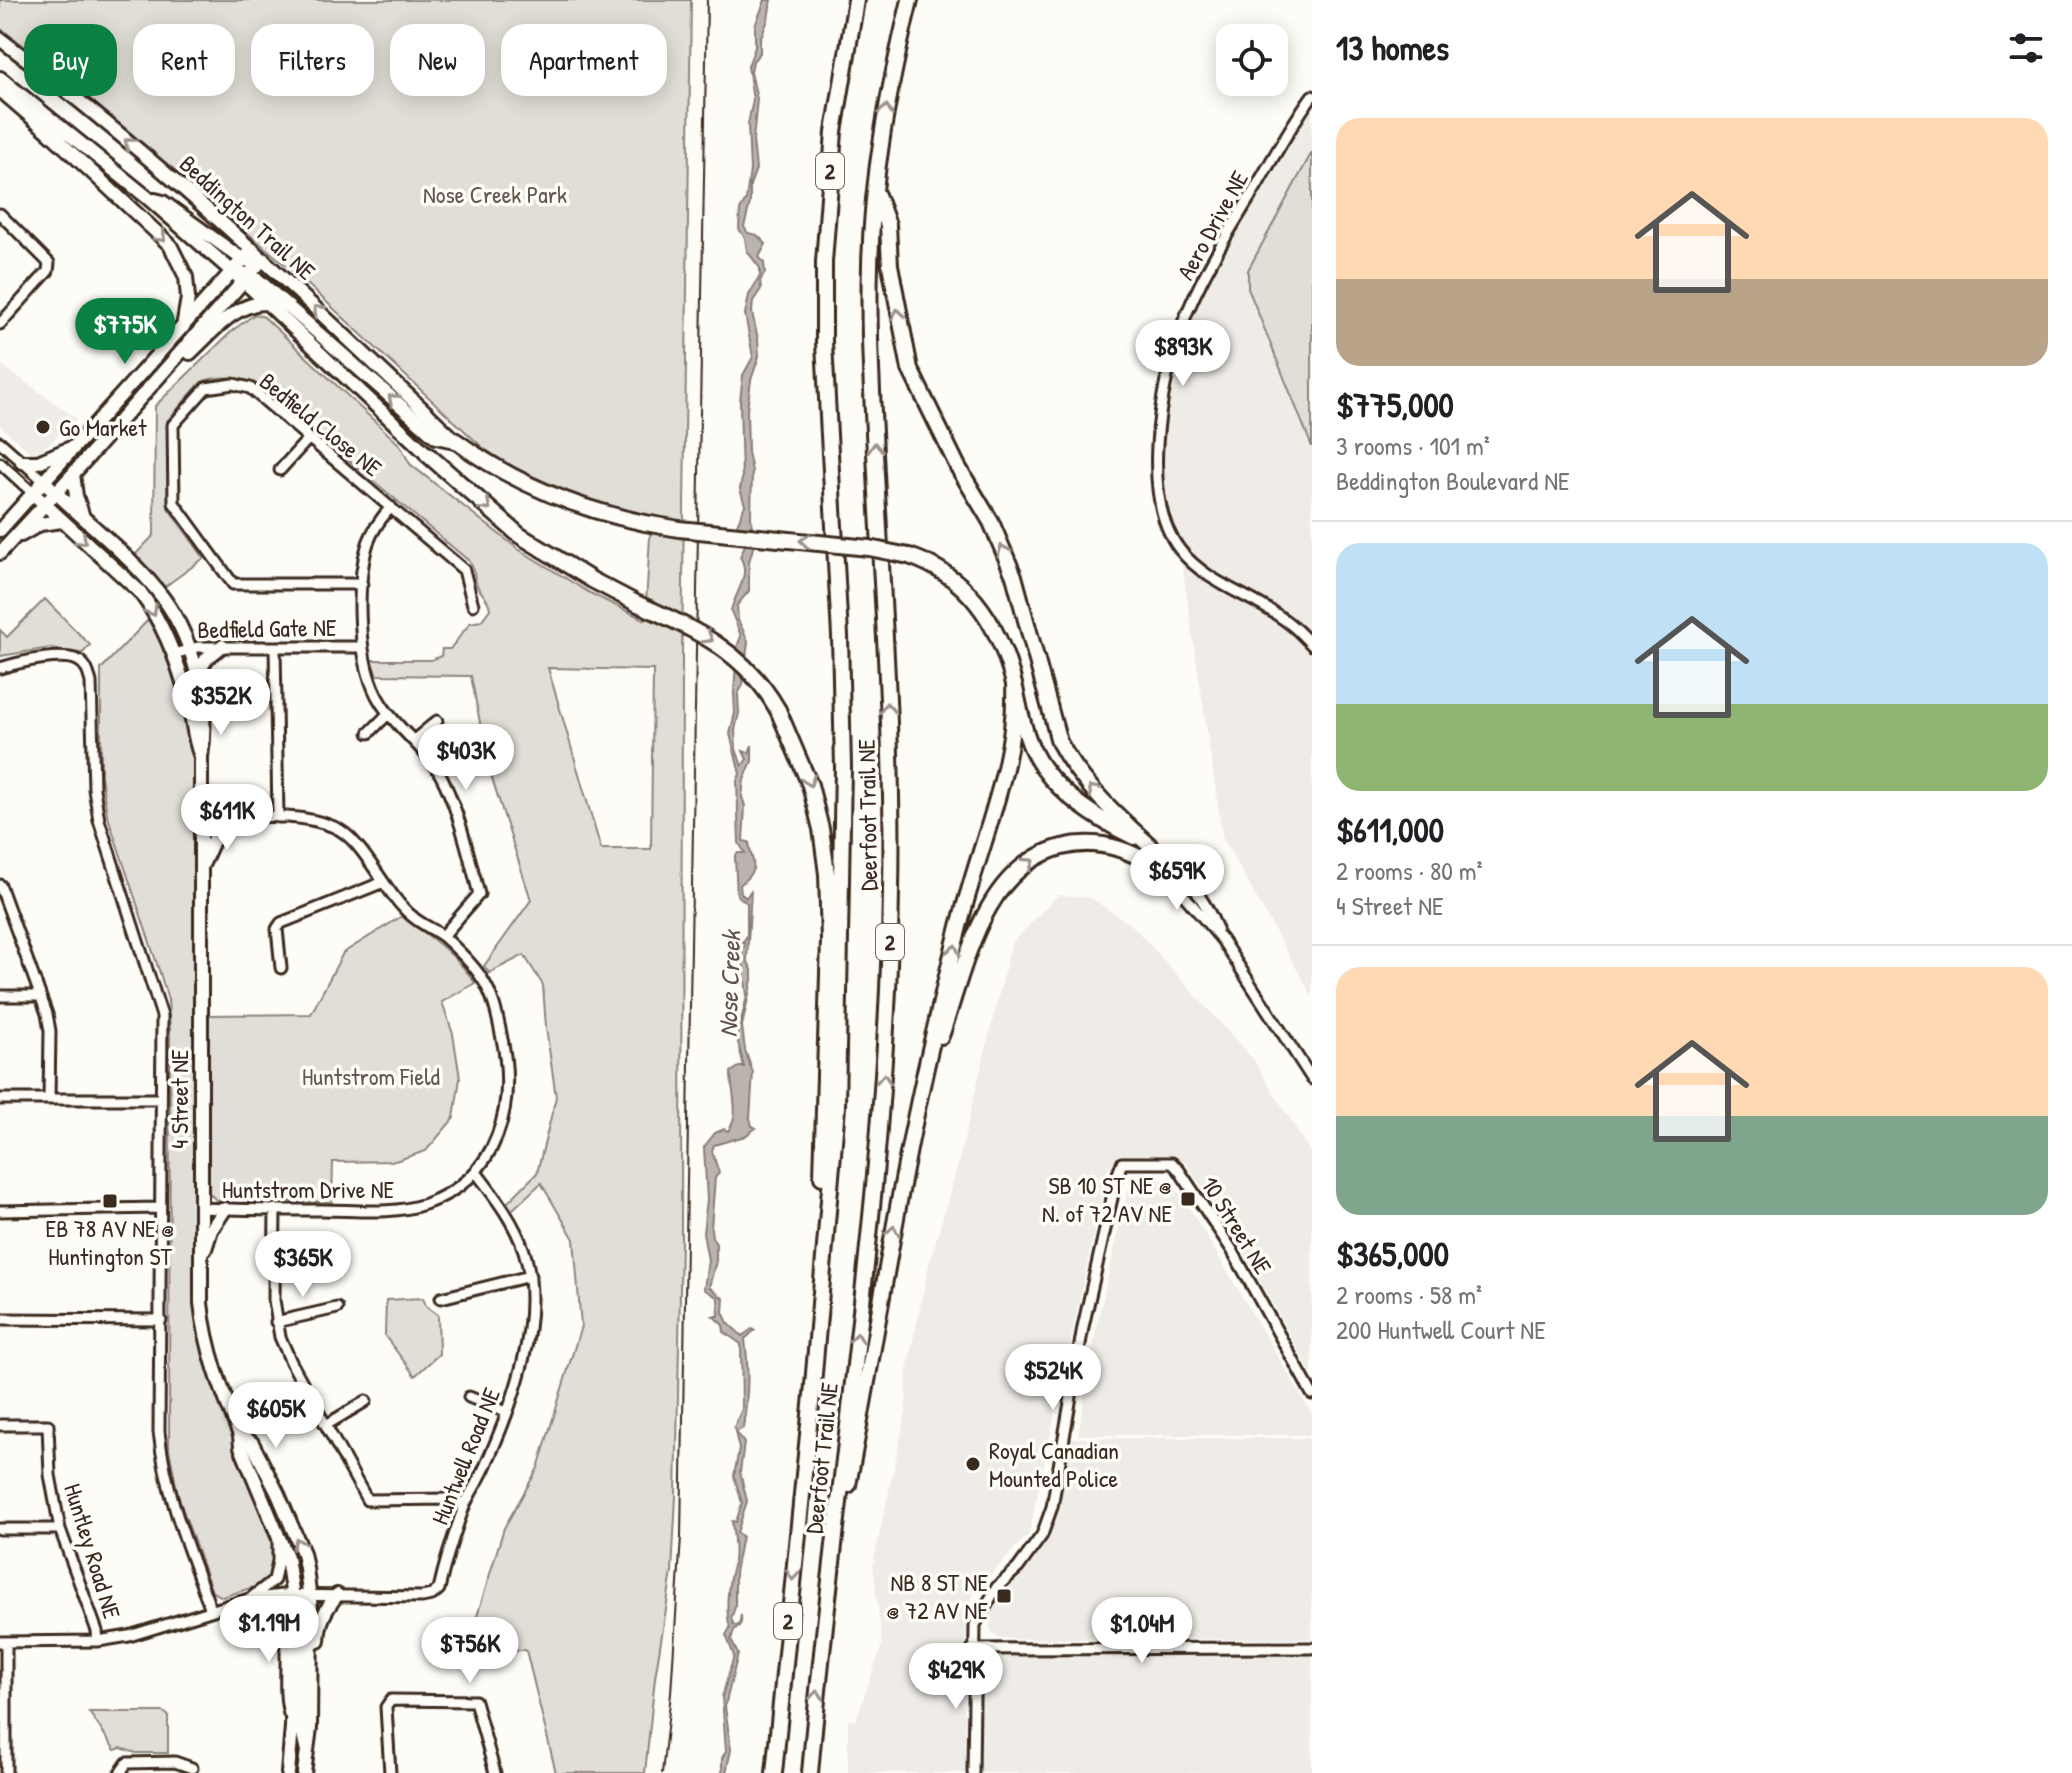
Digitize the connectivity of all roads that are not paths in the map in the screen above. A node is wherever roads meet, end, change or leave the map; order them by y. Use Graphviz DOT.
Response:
graph roads {
  1 [pos="856,0"];
  2 [pos="910,0"];
  3 [pos="0,39"];
  4 [pos="0,78"];
  5 [pos="0,90"];
  6 [pos="1312,96"];
  7 [pos="874,187"];
  8 [pos="148,198"];
  9 [pos="0,214"];
  10 [pos="252,249"];
  11 [pos="242,259"];
  12 [pos="263,259"];
  13 [pos="232,271"];
  14 [pos="248,279"];
  15 [pos="266,303"];
  16 [pos="0,324"];
  17 [pos="182,330"];
  18 [pos="159,377"];
  19 [pos="309,438"];
  20 [pos="456,441"];
  21 [pos="0,442"];
  22 [pos="80,444"];
  23 [pos="427,454"];
  24 [pos="22,462"];
  25 [pos="0,463"];
  26 [pos="280,470"];
  27 [pos="73,474"];
  28 [pos="45,482"];
  29 [pos="55,492"];
  30 [pos="34,494"];
  31 [pos="44,503"];
  32 [pos="391,507"];
  33 [pos="84,520"];
  34 [pos="62,521"];
  35 [pos="0,530"];
  36 [pos="4,548"];
  37 [pos="362,584"];
  38 [pos="473,605"];
  39 [pos="1312,645"];
  40 [pos="222,646"];
  41 [pos="275,647"];
  42 [pos="362,647"];
  43 [pos="189,649"];
  44 [pos="174,654"];
  45 [pos="0,668"];
  46 [pos="197,674"];
  47 [pos="1014,684"];
  48 [pos="388,714"];
  49 [pos="437,721"];
  50 [pos="369,733"];
  51 [pos="414,740"];
  52 [pos="201,757"];
  53 [pos="278,817"];
  54 [pos="202,818"];
  55 [pos="230,819"];
  56 [pos="1149,845"];
  57 [pos="1151,864"];
  58 [pos="200,869"];
  59 [pos="381,883"];
  60 [pos="0,885"];
  61 [pos="443,936"];
  62 [pos="1222,940"];
  63 [pos="281,968"];
  64 [pos="0,996"];
  65 [pos="39,996"];
  66 [pos="1312,1079"];
  67 [pos="0,1099"];
  68 [pos="49,1099"];
  69 [pos="161,1099"];
  70 [pos="918,1108"];
  71 [pos="476,1172"];
  72 [pos="159,1208"];
  73 [pos="201,1208"];
  74 [pos="225,1209"];
  75 [pos="275,1209"];
  76 [pos="0,1211"];
  77 [pos="200,1264"];
  78 [pos="530,1276"];
  79 [pos="823,1278"];
  80 [pos="441,1298"];
  81 [pos="337,1308"];
  82 [pos="0,1319"];
  83 [pos="161,1320"];
  84 [pos="276,1322"];
  85 [pos="1312,1394"];
  86 [pos="469,1397"];
  87 [pos="366,1401"];
  88 [pos="506,1412"];
  89 [pos="0,1425"];
  90 [pos="326,1425"];
  91 [pos="240,1435"];
  92 [pos="465,1504"];
  93 [pos="835,1527"];
  94 [pos="0,1529"];
  95 [pos="60,1529"];
  96 [pos="278,1536"];
  97 [pos="293,1595"];
  98 [pos="310,1595"];
  99 [pos="337,1595"];
  100 [pos="247,1600"];
  101 [pos="211,1610"];
  102 [pos="98,1641"];
  103 [pos="3,1642"];
  104 [pos="1312,1648"];
  105 [pos="972,1649"];
  106 [pos="292,1722"];
  107 [pos="310,1728"];
  108 [pos="306,1758"];
  109 [pos="192,1768"];
  110 [pos="6,1773"];
  111 [pos="120,1773"];
  112 [pos="288,1773"];
  113 [pos="304,1773"];
  114 [pos="390,1773"];
  115 [pos="495,1773"];
  116 [pos="774,1773"];
  117 [pos="810,1773"];
  118 [pos="973,1773"];
  1 -- 79 [label="highway, Deerfoot Trail NE / 2"];
  7 -- 2 [label="highway, Deerfoot Trail NE / 2, one-way"];
  10 -- 3 [label="main road, Beddington Trail NE, one-way"];
  4 -- 8 [label="main road"];
  5 -- 17 [label="main road, one-way"];
  6 -- 39 [label="street, Aero Drive NE"];
  56 -- 7 [label="highway, one-way"];
  93 -- 7 [label="highway, Deerfoot Trail NE / 2, one-way"];
  8 -- 11 [label="main road"];
  8 -- 13 [label="main road"];
  9 -- 16 [label="street"];
  10 -- 11 [label="main road"];
  10 -- 12 [label="main road, Beddington Trail NE"];
  11 -- 12 [label="main road"];
  11 -- 13 [label="main road"];
  12 -- 14 [label="main road"];
  20 -- 12 [label="main road, Beddington Trail NE, one-way"];
  13 -- 14 [label="main road"];
  13 -- 17 [label="main road"];
  14 -- 15 [label="main road"];
  14 -- 18 [label="main road"];
  20 -- 14 [label="main road, one-way"];
  15 -- 18 [label="main road"];
  15 -- 23 [label="main road"];
  17 -- 22 [label="main road"];
  18 -- 27 [label="main road"];
  19 -- 26 [label="street"];
  19 -- 32 [label="street, Bedfield Close NE"];
  19 -- 37 [label="street, Bedfield Close NE"];
  47 -- 20 [label="highway, one-way, bridge"];
  21 -- 24 [label="street"];
  22 -- 24 [label="main road"];
  22 -- 28 [label="main road"];
  23 -- 79 [label="highway, one-way, bridge"];
  24 -- 28 [label="street"];
  25 -- 30 [label="street"];
  27 -- 29 [label="main road"];
  27 -- 33 [label="main road"];
  28 -- 29 [label="main road, 4 Street NE"];
  28 -- 30 [label="main road"];
  29 -- 31 [label="main road"];
  29 -- 33 [label="main road, 4 Street NE"];
  30 -- 31 [label="main road, 4 Street NE"];
  30 -- 35 [label="main road"];
  31 -- 34 [label="main road, 4 Street NE"];
  31 -- 36 [label="main road"];
  32 -- 37 [label="street, Bedfield Close NE"];
  32 -- 38 [label="street"];
  33 -- 43 [label="main road, 4 Street NE"];
  34 -- 36 [label="main road"];
  34 -- 44 [label="main road, 4 Street NE, one-way"];
  37 -- 42 [label="street, Bedfield Close NE"];
  40 -- 41 [label="street, Bedfield Gate NE"];
  40 -- 43 [label="street, Bedfield Gate NE"];
  40 -- 46 [label="main road"];
  41 -- 42 [label="street, Bedfield Gate NE"];
  41 -- 53 [label="street"];
  42 -- 48 [label="street, Bedfield Close NE"];
  43 -- 44 [label="street, Bedfield Gate NE"];
  43 -- 46 [label="main road, 4 Street NE"];
  44 -- 52 [label="main road, 4 Street NE"];
  45 -- 69 [label="street"];
  46 -- 52 [label="main road, 4 Street NE"];
  47 -- 56 [label="highway"];
  70 -- 47 [label="highway, one-way"];
  48 -- 50 [label="street"];
  48 -- 51 [label="street, Bedfield Close NE"];
  49 -- 51 [label="street"];
  51 -- 61 [label="street, Bedfield Close NE"];
  52 -- 54 [label="main road, 4 Street NE"];
  53 -- 55 [label="street, Huntstrom Drive NE"];
  53 -- 59 [label="street, Huntstrom Drive NE"];
  54 -- 55 [label="street, Huntstrom Drive NE"];
  54 -- 58 [label="main road, 4 Street NE"];
  55 -- 58 [label="main road"];
  56 -- 62 [label="street"];
  57 -- 62 [label="street"];
  70 -- 57 [label="highway, one-way"];
  58 -- 73 [label="main road, 4 Street NE"];
  59 -- 61 [label="street, Huntstrom Drive NE"];
  59 -- 63 [label="street"];
  60 -- 65 [label="street"];
  61 -- 71 [label="street, Huntstrom Drive NE"];
  62 -- 66 [label="street"];
  64 -- 65 [label="street"];
  65 -- 68 [label="street"];
  67 -- 68 [label="street"];
  68 -- 69 [label="street"];
  69 -- 72 [label="street"];
  93 -- 70 [label="highway, one-way"];
  71 -- 75 [label="street, Huntstrom Drive NE"];
  71 -- 78 [label="street, Huntwell Road NE"];
  72 -- 76 [label="street"];
  72 -- 83 [label="street"];
  73 -- 74 [label="street, Huntstrom Drive NE"];
  73 -- 77 [label="main road, 4 Street NE"];
  74 -- 75 [label="street, Huntstrom Drive NE"];
  74 -- 77 [label="main road"];
  75 -- 84 [label="street"];
  77 -- 91 [label="main road, 4 Street NE"];
  78 -- 80 [label="street"];
  78 -- 88 [label="street, Huntwell Road NE"];
  79 -- 116 [label="highway, Deerfoot Trail NE / 2, one-way"];
  81 -- 84 [label="street"];
  82 -- 83 [label="street"];
  83 -- 101 [label="street"];
  84 -- 90 [label="street"];
  85 -- 105 [label="street, 10 Street NE"];
  86 -- 88 [label="street"];
  87 -- 90 [label="street"];
  88 -- 92 [label="street, Huntwell Road NE"];
  89 -- 95 [label="street, Huntley Road NE"];
  90 -- 92 [label="street"];
  91 -- 96 [label="main road, 4 Street NE"];
  98 -- 91 [label="main road, 4 Street NE, one-way"];
  92 -- 99 [label="street, Huntwell Road NE"];
  117 -- 93 [label="highway, Deerfoot Trail NE / 2, one-way"];
  94 -- 95 [label="street"];
  95 -- 102 [label="street, Huntley Road NE"];
  96 -- 97 [label="main road, 4 Street NE"];
  96 -- 100 [label="street"];
  97 -- 98 [label="street, Huntwell Road NE"];
  97 -- 100 [label="street, Huntwell Road NE"];
  97 -- 106 [label="main road, 4 Street NE"];
  97 -- 108 [label="street"];
  98 -- 99 [label="street, Huntwell Road NE"];
  98 -- 107 [label="main road, 4 Street NE"];
  99 -- 107 [label="main road"];
  100 -- 101 [label="street, Huntwell Road NE"];
  100 -- 106 [label="street"];
  101 -- 102 [label="street, Huntwell Road NE"];
  102 -- 103 [label="street, Huntwell Road NE"];
  103 -- 110 [label="street"];
  104 -- 105 [label="street"];
  105 -- 118 [label="street"];
  106 -- 112 [label="main road, 4 Street NE"];
  107 -- 108 [label="main road, 4 Street NE"];
  108 -- 113 [label="main road, 4 Street NE"];
  109 -- 111 [label="street"];
  114 -- 115 [label="street"];
}
